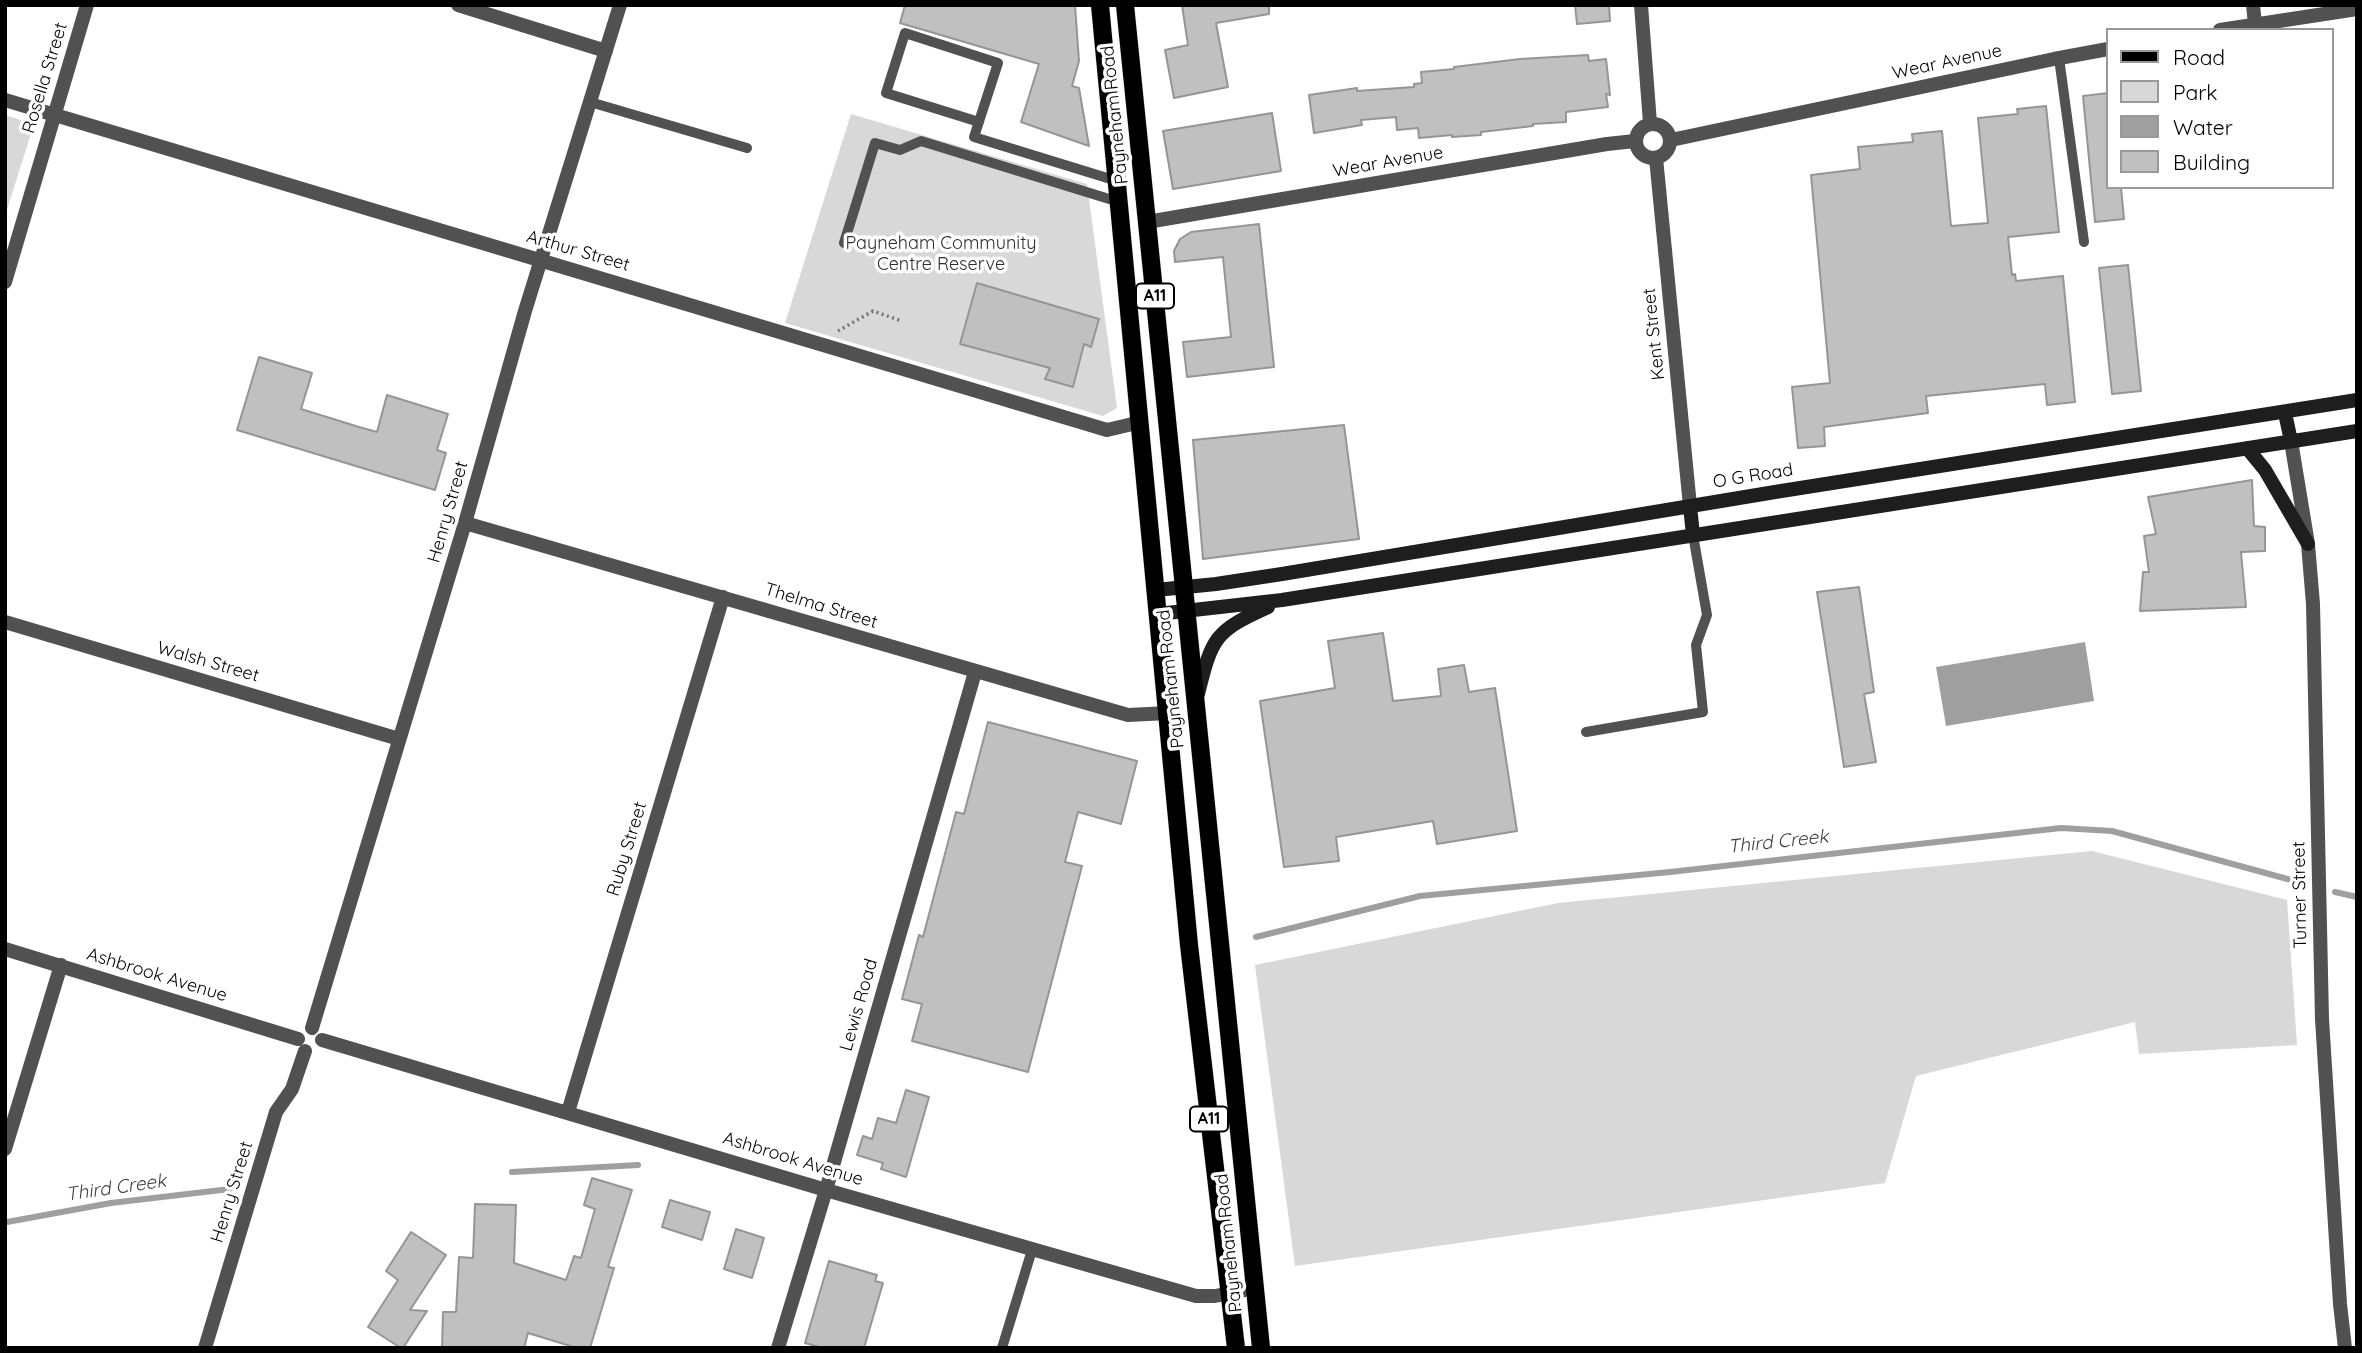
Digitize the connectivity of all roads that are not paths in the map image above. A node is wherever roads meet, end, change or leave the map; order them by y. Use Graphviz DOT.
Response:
graph roads {
  1 [pos="87,5"];
  2 [pos="458,5"];
  3 [pos="620,5"];
  4 [pos="1100,5"];
  5 [pos="1125,5"];
  6 [pos="1641,5"];
  7 [pos="2253,5"];
  8 [pos="2357,9"];
  9 [pos="2255,24"];
  10 [pos="2232,28"];
  11 [pos="2106,49"];
  12 [pos="606,51"];
  13 [pos="2059,58"];
  14 [pos="5,100"];
  15 [pos="590,102"];
  16 [pos="54,114"];
  17 [pos="979,122"];
  18 [pos="1650,123"];
  19 [pos="1671,140"];
  20 [pos="1636,141"];
  21 [pos="747,148"];
  22 [pos="1656,158"];
  23 [pos="1117,181"];
  24 [pos="1119,202"];
  25 [pos="1147,222"];
  26 [pos="2084,242"];
  27 [pos="845,243"];
  28 [pos="541,259"];
  29 [pos="5,282"];
  30 [pos="2357,400"];
  31 [pos="2285,413"];
  32 [pos="1141,422"];
  33 [pos="2357,431"];
  34 [pos="2291,441"];
  35 [pos="2247,448"];
  36 [pos="1690,506"];
  37 [pos="465,523"];
  38 [pos="1693,535"];
  39 [pos="2308,544"];
  40 [pos="1183,587"];
  41 [pos="1156,590"];
  42 [pos="723,597"];
  43 [pos="1282,600"];
  44 [pos="1185,612"];
  45 [pos="1158,614"];
  46 [pos="5,622"];
  47 [pos="975,672"];
  48 [pos="1195,706"];
  49 [pos="1168,713"];
  50 [pos="1586,732"];
  51 [pos="399,739"];
  52 [pos="5,948"];
  53 [pos="61,965"];
  54 [pos="312,1028"];
  55 [pos="322,1040"];
  56 [pos="302,1045"];
  57 [pos="568,1112"];
  58 [pos="5,1149"];
  59 [pos="826,1190"];
  60 [pos="1032,1250"];
  61 [pos="1255,1289"];
  62 [pos="1230,1294"];
  63 [pos="205,1348"];
  64 [pos="778,1348"];
  65 [pos="1002,1348"];
  66 [pos="1236,1348"];
  67 [pos="1261,1348"];
  68 [pos="2345,1348"];
  1 -- 16 [label="street, Rosella Street"];
  2 -- 12 [label="street"];
  3 -- 12 [label="street, Henry Street"];
  4 -- 23 [label="main road, Payneham Road / A11"];
  5 -- 25 [label="main road, Payneham Road / A11"];
  6 -- 18 [label="street"];
  7 -- 9 [label="street"];
  8 -- 9 [label="street"];
  9 -- 10 [label="street"];
  11 -- 13 [label="street, Wear Avenue"];
  12 -- 15 [label="street, Henry Street"];
  13 -- 19 [label="street, Wear Avenue"];
  13 -- 26 [label="lane"];
  14 -- 16 [label="street, Arthur Street"];
  15 -- 21 [label="lane"];
  15 -- 28 [label="street, Henry Street"];
  16 -- 28 [label="street, Arthur Street"];
  16 -- 29 [label="street, Rosella Street"];
  17 -- 17 [label="lane"];
  17 -- 23 [label="lane"];
  18 -- 19 [label="street"];
  18 -- 20 [label="street"];
  19 -- 22 [label="street"];
  20 -- 22 [label="street"];
  20 -- 25 [label="street, Wear Avenue"];
  22 -- 36 [label="street, Kent Street"];
  23 -- 24 [label="main road, Payneham Road / A11"];
  24 -- 27 [label="lane"];
  24 -- 32 [label="main road, Payneham Road / A11"];
  25 -- 40 [label="main road, Payneham Road / A11"];
  28 -- 32 [label="street, Arthur Street"];
  28 -- 37 [label="street, Henry Street"];
  30 -- 31 [label="main road, O G Road"];
  31 -- 34 [label="main road"];
  31 -- 36 [label="main road, O G Road"];
  32 -- 41 [label="main road, Payneham Road / A11"];
  33 -- 34 [label="main road"];
  34 -- 35 [label="main road"];
  34 -- 39 [label="street, Turner Street"];
  35 -- 38 [label="main road"];
  35 -- 39 [label="main road"];
  36 -- 38 [label="main road"];
  36 -- 40 [label="main road, O G Road"];
  37 -- 42 [label="street, Thelma Street"];
  37 -- 51 [label="street, Henry Street"];
  38 -- 43 [label="main road"];
  38 -- 50 [label="lane"];
  39 -- 68 [label="street, Turner Street"];
  40 -- 41 [label="main road, O G Road"];
  40 -- 44 [label="main road, Payneham Road / A11"];
  41 -- 45 [label="main road, Payneham Road / A11"];
  42 -- 47 [label="street, Thelma Street"];
  42 -- 57 [label="street, Ruby Street"];
  43 -- 44 [label="main road"];
  43 -- 48 [label="main road"];
  44 -- 45 [label="main road"];
  44 -- 48 [label="main road, Payneham Road / A11"];
  45 -- 49 [label="main road, Payneham Road / A11"];
  46 -- 51 [label="street, Walsh Street"];
  47 -- 49 [label="street, Thelma Street"];
  47 -- 59 [label="street, Lewis Road"];
  48 -- 61 [label="main road, Payneham Road / A11"];
  49 -- 62 [label="main road, Payneham Road / A11"];
  51 -- 54 [label="street, Henry Street"];
  52 -- 53 [label="street, Ashbrook Avenue"];
  53 -- 56 [label="street, Ashbrook Avenue"];
  53 -- 58 [label="street"];
  54 -- 55 [label="street"];
  54 -- 56 [label="street"];
  55 -- 56 [label="street"];
  55 -- 57 [label="street, Ashbrook Avenue"];
  56 -- 63 [label="street, Henry Street"];
  57 -- 59 [label="street, Ashbrook Avenue"];
  59 -- 60 [label="street, Ashbrook Avenue"];
  59 -- 64 [label="street, Lewis Road"];
  60 -- 62 [label="street, Ashbrook Avenue"];
  60 -- 65 [label="lane"];
  61 -- 62 [label="street, Ashbrook Avenue"];
  61 -- 67 [label="main road, Payneham Road / A11"];
  62 -- 66 [label="main road, Payneham Road / A11"];
}
